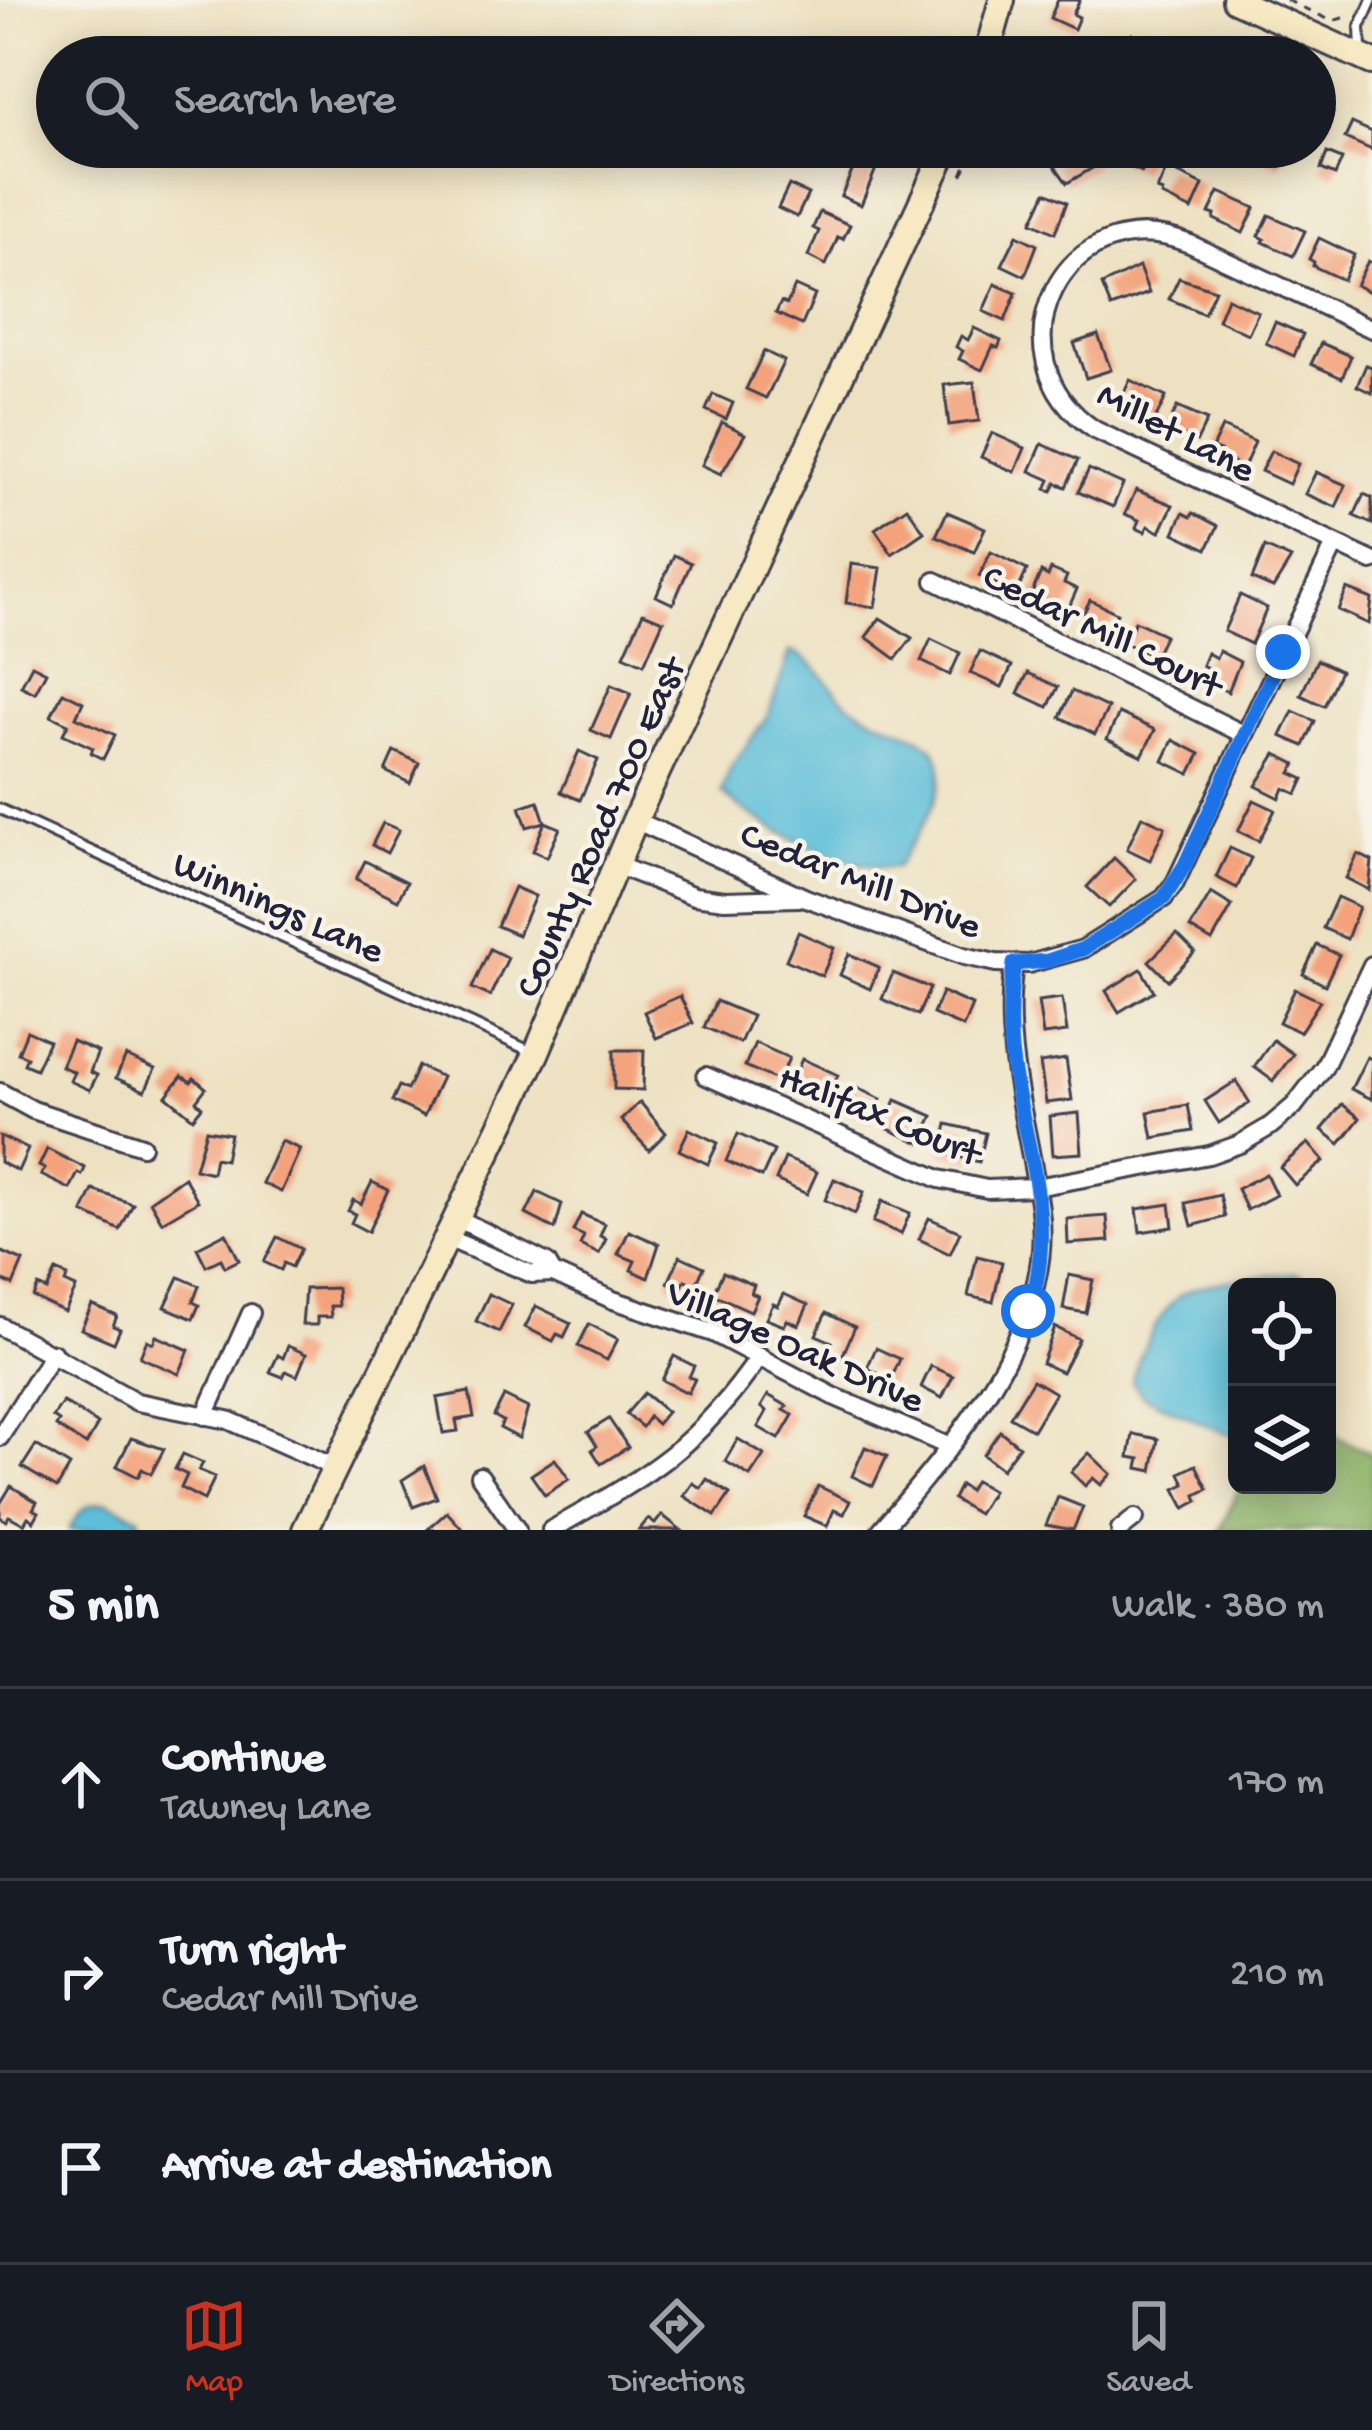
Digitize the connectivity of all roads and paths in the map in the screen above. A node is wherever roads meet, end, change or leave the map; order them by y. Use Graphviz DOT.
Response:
graph roads {
  1 [pos="1002,0"];
  2 [pos="1235,0"];
  3 [pos="1286,0"];
  4 [pos="1372,0"];
  5 [pos="1347,17"];
  6 [pos="992,36"];
  7 [pos="1322,36"];
  8 [pos="1336,42"];
  9 [pos="1368,55"];
  10 [pos="937,168"];
  11 [pos="965,168"];
  12 [pos="962,175"];
  13 [pos="1372,329"];
  14 [pos="1335,544"];
  15 [pos="1372,561"];
  16 [pos="934,581"];
  17 [pos="1245,735"];
  18 [pos="0,809"];
  19 [pos="635,820"];
  20 [pos="616,866"];
  21 [pos="806,898"];
  22 [pos="1014,964"];
  23 [pos="1372,965"];
  24 [pos="536,1054"];
  25 [pos="706,1076"];
  26 [pos="0,1092"];
  27 [pos="142,1146"];
  28 [pos="1036,1187"];
  29 [pos="452,1228"];
  30 [pos="251,1313"];
  31 [pos="0,1326"];
  32 [pos="52,1353"];
  33 [pos="760,1356"];
  34 [pos="205,1416"];
  35 [pos="0,1437"];
  36 [pos="948,1446"];
  37 [pos="334,1467"];
  38 [pos="480,1476"];
  39 [pos="1135,1518"];
  40 [pos="305,1530"];
  41 [pos="517,1530"];
  42 [pos="551,1530"];
  43 [pos="881,1530"];
  44 [pos="1120,1530"];
  1 -- 6 [label="main road"];
  2 -- 7 [label="main road"];
  3 -- 5 [label="path"];
  4 -- 9 [label="lane"];
  8 -- 9 [label="main road"];
  10 -- 19 [label="main road, County Road 700 East"];
  11 -- 12 [label="path"];
  13 -- 14 [label="street, Millet Lane"];
  14 -- 15 [label="street, Millet Lane"];
  14 -- 17 [label="street, Cedar Mill Drive"];
  16 -- 17 [label="street, Cedar Mill Court"];
  17 -- 22 [label="street, Cedar Mill Drive"];
  18 -- 24 [label="lane, Winnings Lane"];
  19 -- 20 [label="main road, County Road 700 East"];
  19 -- 21 [label="street, Cedar Mill Drive"];
  20 -- 21 [label="street"];
  20 -- 24 [label="main road, County Road 700 East"];
  21 -- 22 [label="street, Cedar Mill Drive"];
  22 -- 28 [label="street"];
  23 -- 28 [label="street, Halifax Court"];
  24 -- 29 [label="main road, County Road 700 East"];
  25 -- 28 [label="street, Halifax Court"];
  26 -- 27 [label="street"];
  28 -- 36 [label="street"];
  29 -- 33 [label="street, Village Oak Drive"];
  29 -- 37 [label="main road, County Road 700 East"];
  30 -- 34 [label="street"];
  31 -- 32 [label="street"];
  32 -- 34 [label="street"];
  32 -- 35 [label="street"];
  33 -- 36 [label="street, Village Oak Drive"];
  33 -- 42 [label="street"];
  34 -- 37 [label="street"];
  36 -- 43 [label="street"];
  37 -- 40 [label="main road, County Road 700 East"];
  38 -- 41 [label="street"];
  39 -- 44 [label="street"];
}
